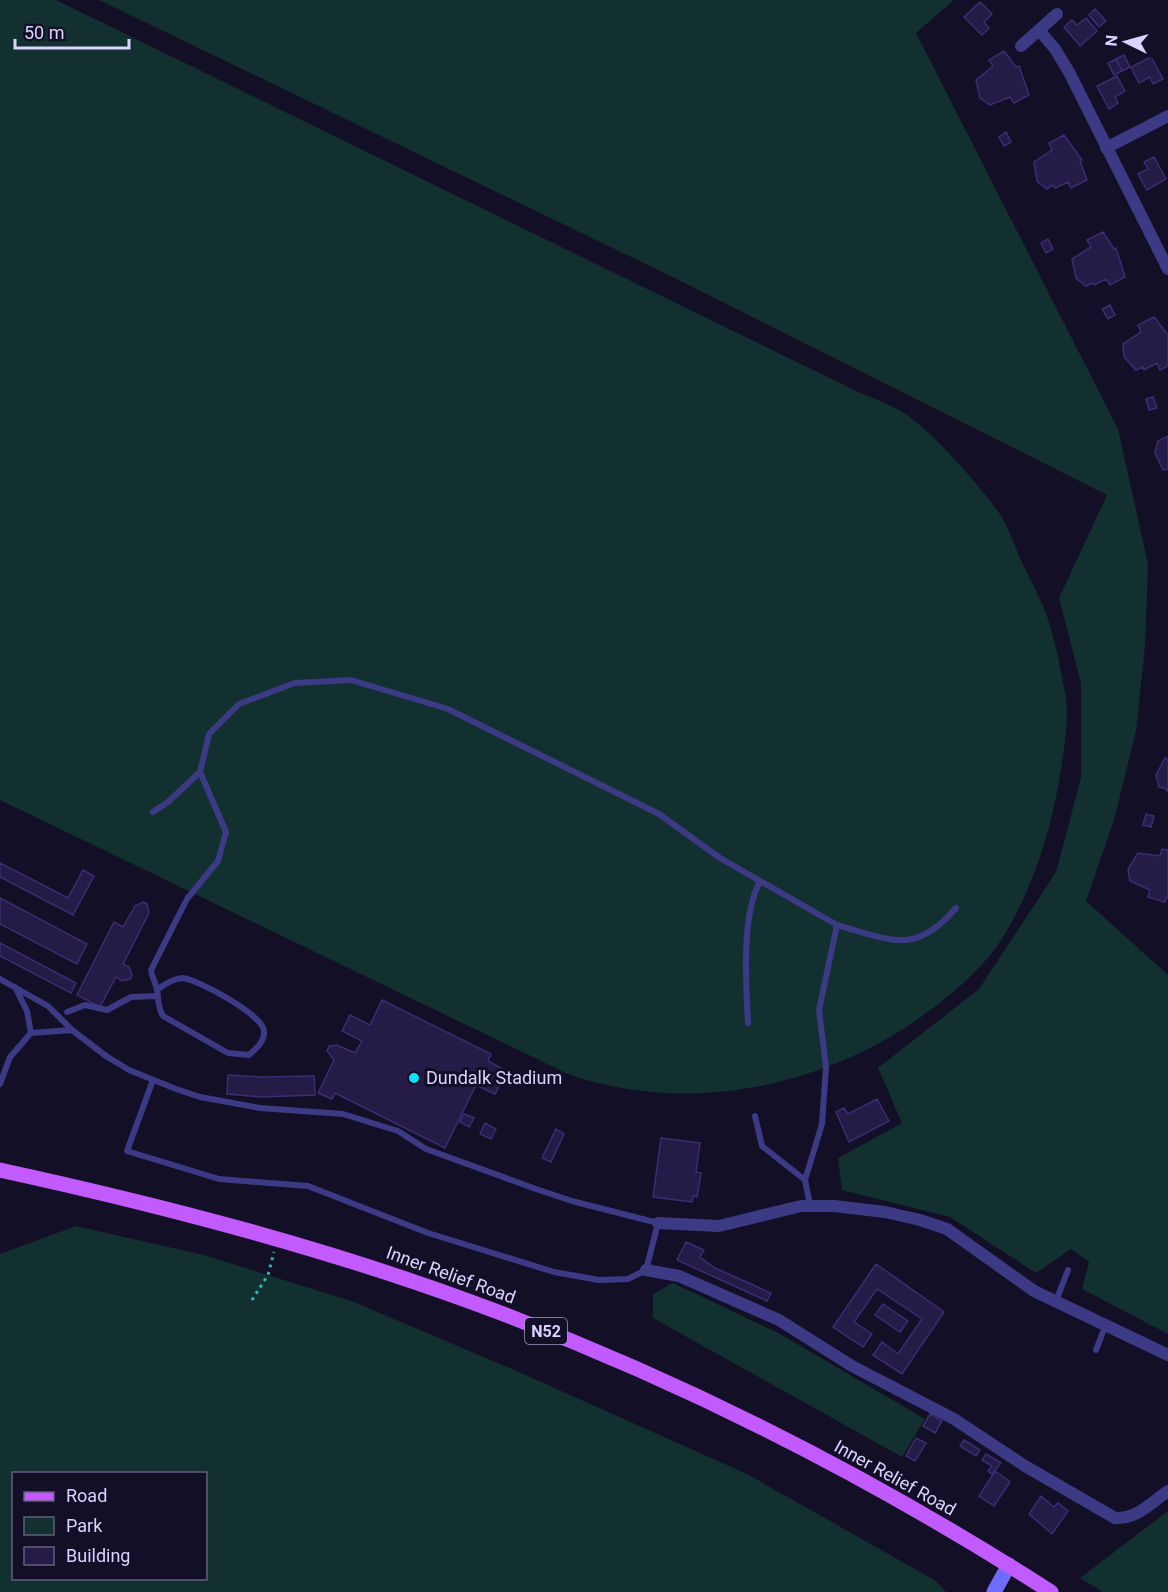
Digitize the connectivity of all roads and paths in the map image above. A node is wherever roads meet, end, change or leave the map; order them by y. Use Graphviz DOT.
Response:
graph roads {
  1 [pos="1057,14"];
  2 [pos="1039,30"];
  3 [pos="1021,46"];
  4 [pos="1168,116"];
  5 [pos="1106,148"];
  6 [pos="1168,268"];
  7 [pos="200,772"];
  8 [pos="153,812"];
  9 [pos="760,881"];
  10 [pos="956,908"];
  11 [pos="837,925"];
  12 [pos="0,979"];
  13 [pos="14,987"];
  14 [pos="157,993"];
  15 [pos="67,1012"];
  16 [pos="748,1023"];
  17 [pos="72,1030"];
  18 [pos="31,1034"];
  19 [pos="153,1080"];
  20 [pos="0,1084"];
  21 [pos="755,1116"];
  22 [pos="0,1170"];
  23 [pos="805,1180"];
  24 [pos="810,1206"];
  25 [pos="658,1223"];
  26 [pos="278,1238"];
  27 [pos="646,1270"];
  28 [pos="1068,1270"];
  29 [pos="252,1300"];
  30 [pos="1056,1301"];
  31 [pos="1107,1324"];
  32 [pos="1096,1350"];
  33 [pos="1168,1355"];
  34 [pos="1168,1491"];
  35 [pos="1010,1565"];
  36 [pos="994,1592"];
  37 [pos="1051,1592"];
  1 -- 2 [label="street"];
  2 -- 3 [label="street"];
  2 -- 5 [label="street"];
  4 -- 5 [label="street"];
  5 -- 6 [label="street"];
  7 -- 8 [label="lane"];
  7 -- 9 [label="lane"];
  7 -- 14 [label="lane"];
  9 -- 11 [label="lane"];
  9 -- 16 [label="lane"];
  10 -- 11 [label="lane"];
  11 -- 23 [label="lane"];
  12 -- 13 [label="lane"];
  13 -- 17 [label="lane"];
  13 -- 18 [label="lane"];
  14 -- 14 [label="lane"];
  14 -- 15 [label="lane"];
  17 -- 18 [label="lane"];
  17 -- 19 [label="lane"];
  18 -- 20 [label="lane"];
  19 -- 25 [label="lane"];
  19 -- 27 [label="lane"];
  21 -- 23 [label="lane"];
  22 -- 26 [label="main road, Inner Relief Road / N52"];
  23 -- 24 [label="lane"];
  24 -- 25 [label="street"];
  24 -- 30 [label="street"];
  25 -- 27 [label="lane"];
  26 -- 29 [label="path"];
  26 -- 35 [label="main road, Inner Relief Road / N52"];
  27 -- 34 [label="street"];
  28 -- 30 [label="lane"];
  30 -- 31 [label="street"];
  31 -- 32 [label="lane"];
  31 -- 33 [label="street"];
  35 -- 36 [label="street"];
  35 -- 37 [label="main road, Inner Relief Road / N52"];
}
